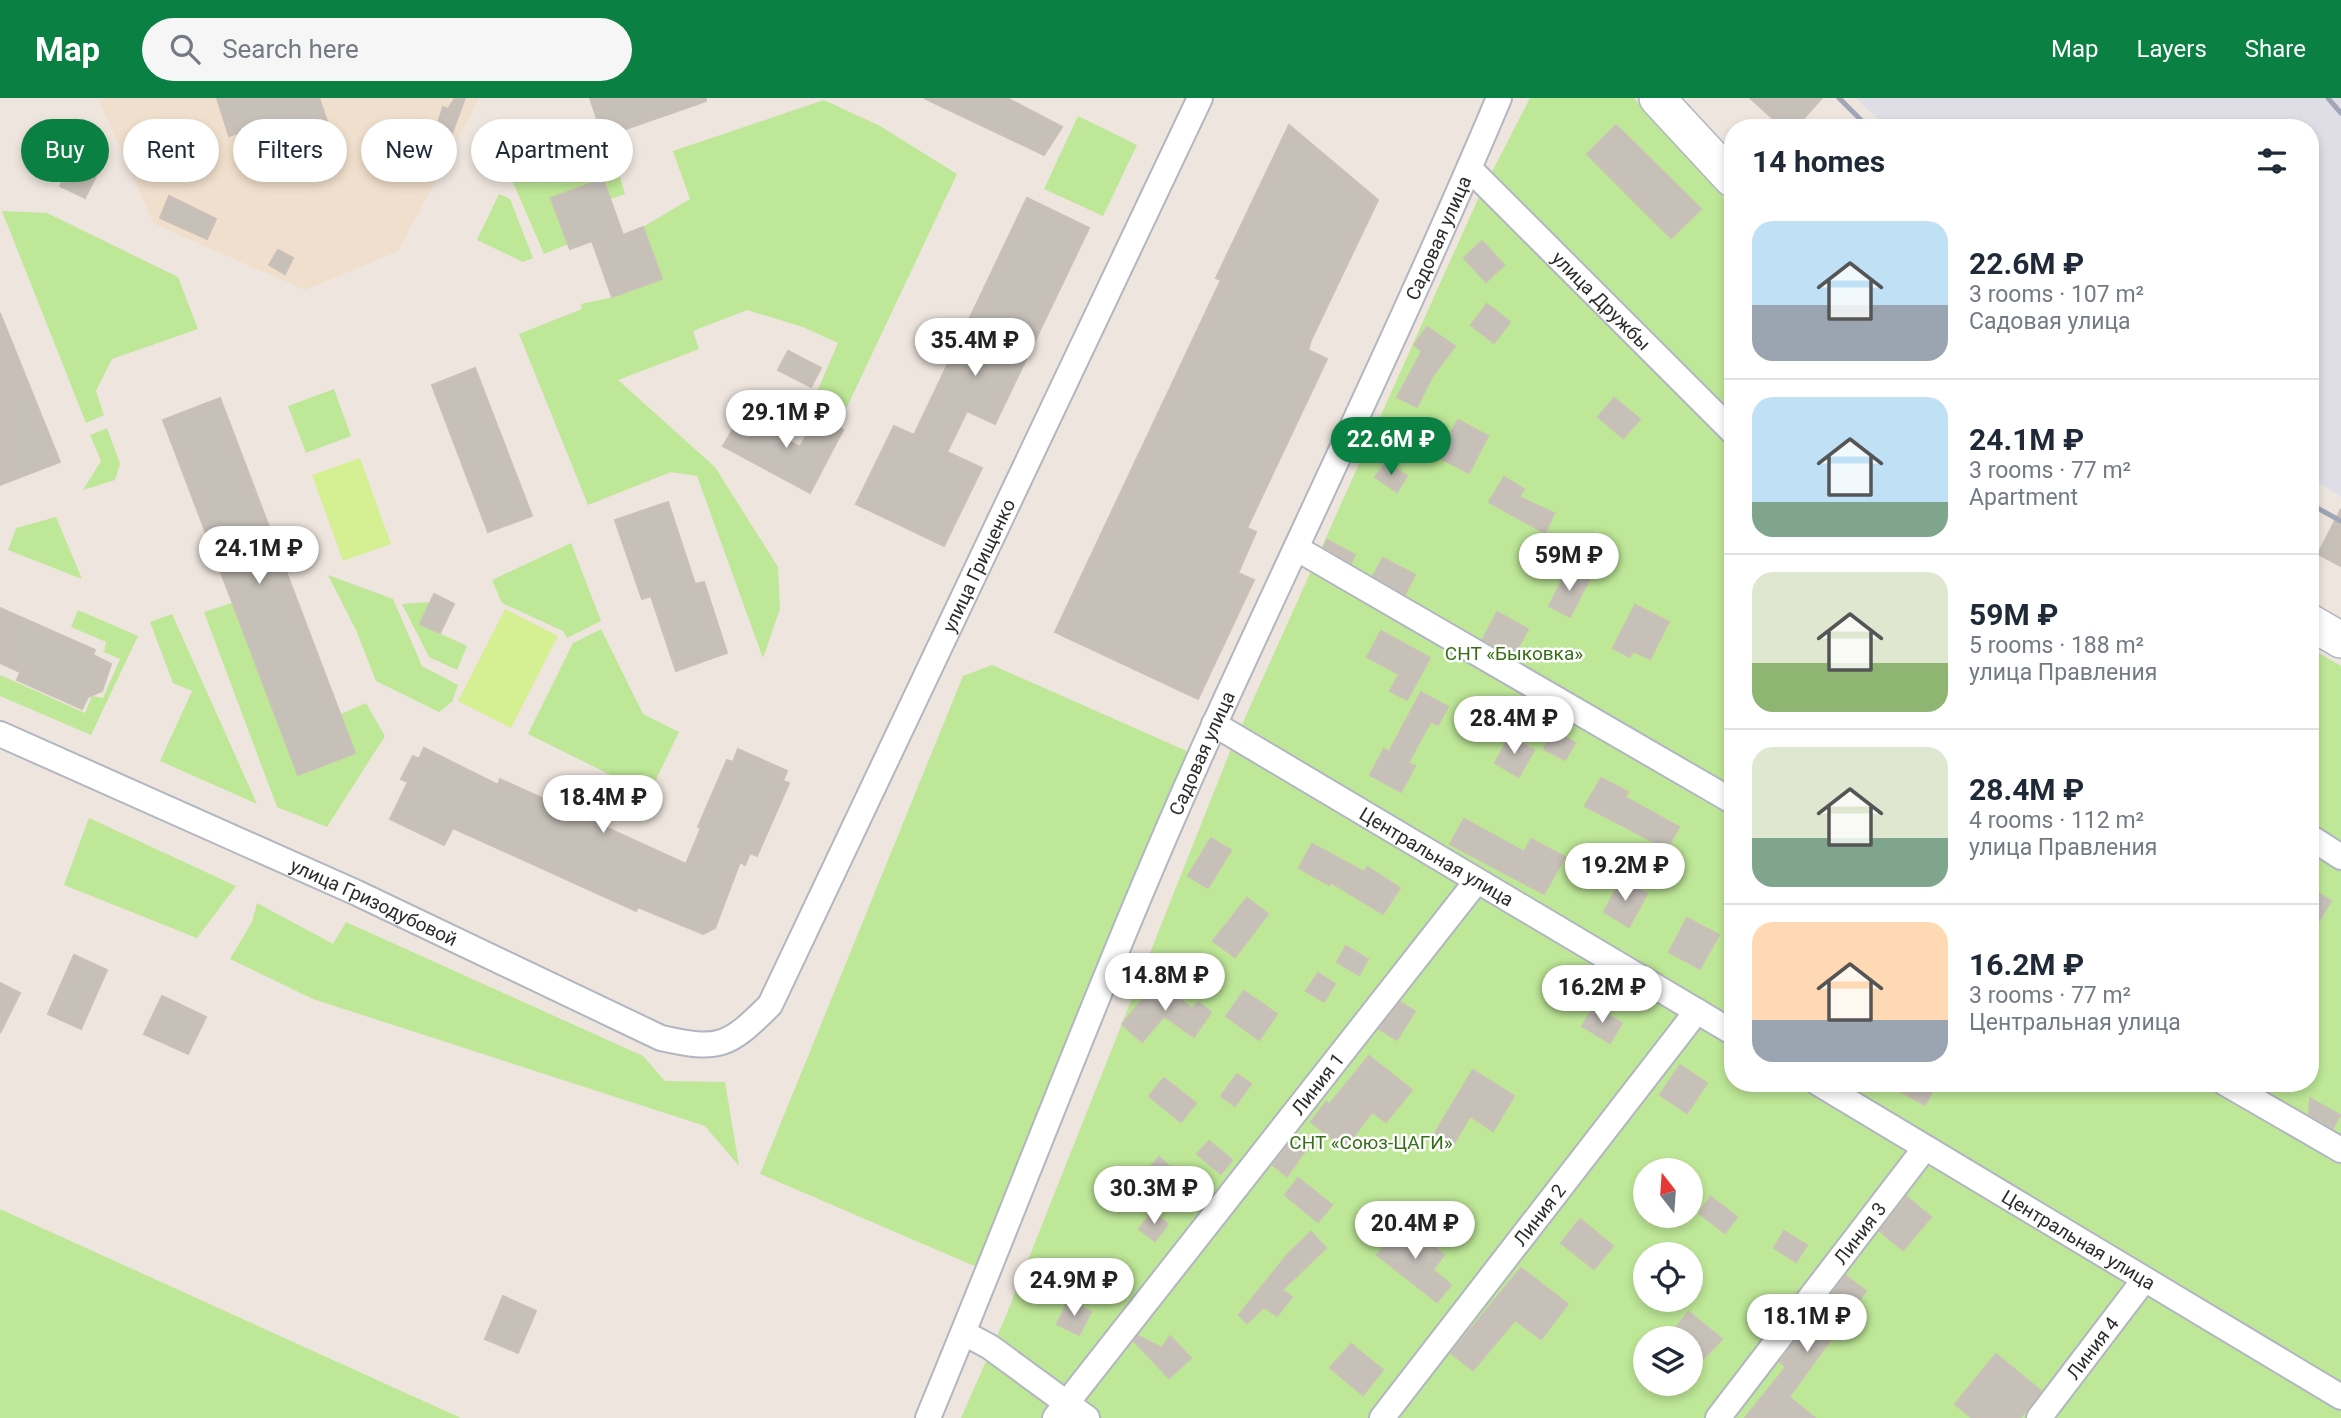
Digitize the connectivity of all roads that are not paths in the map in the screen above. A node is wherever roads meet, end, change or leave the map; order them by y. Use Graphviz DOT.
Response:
graph roads {
  1 [pos="1200,98"];
  2 [pos="1499,98"];
  3 [pos="1657,98"];
  4 [pos="1470,169"];
  5 [pos="1724,170"];
  6 [pos="1724,423"];
  7 [pos="1296,548"];
  8 [pos="2319,627"];
  9 [pos="2341,639"];
  10 [pos="1214,724"];
  11 [pos="0,734"];
  12 [pos="1724,796"];
  13 [pos="2319,843"];
  14 [pos="2341,857"];
  15 [pos="1476,882"];
  16 [pos="1698,1010"];
  17 [pos="748,1027"];
  18 [pos="1724,1027"];
  19 [pos="1833,1092"];
  20 [pos="2241,1092"];
  21 [pos="1925,1148"];
  22 [pos="2341,1150"];
  23 [pos="2144,1280"];
  24 [pos="964,1333"];
  25 [pos="2341,1397"];
  26 [pos="1061,1410"];
  27 [pos="928,1418"];
  28 [pos="1087,1418"];
  29 [pos="1382,1418"];
  30 [pos="1718,1418"];
  31 [pos="2039,1418"];
  1 -- 17 [label="street, улица Грищенко"];
  2 -- 4 [label="street, Садовая улица"];
  3 -- 5 [label="main road"];
  4 -- 6 [label="street, улица Дружбы"];
  4 -- 7 [label="street, Садовая улица"];
  7 -- 10 [label="street, Садовая улица"];
  7 -- 12 [label="street"];
  8 -- 9 [label="main road"];
  10 -- 15 [label="street, Центральная улица"];
  10 -- 24 [label="street, Садовая улица"];
  11 -- 17 [label="street, улица Гризодубовой"];
  13 -- 14 [label="street"];
  15 -- 16 [label="street, Центральная улица"];
  15 -- 26 [label="street, Линия 1"];
  16 -- 18 [label="street, Центральная улица"];
  16 -- 29 [label="street, Линия 2"];
  19 -- 21 [label="street, Центральная улица"];
  20 -- 22 [label="street"];
  21 -- 23 [label="street, Центральная улица"];
  21 -- 30 [label="street, Линия 3"];
  23 -- 25 [label="street, Центральная улица"];
  23 -- 31 [label="street, Линия 4"];
  24 -- 26 [label="street"];
  24 -- 27 [label="street, Садовая улица"];
  26 -- 28 [label="street"];
}
